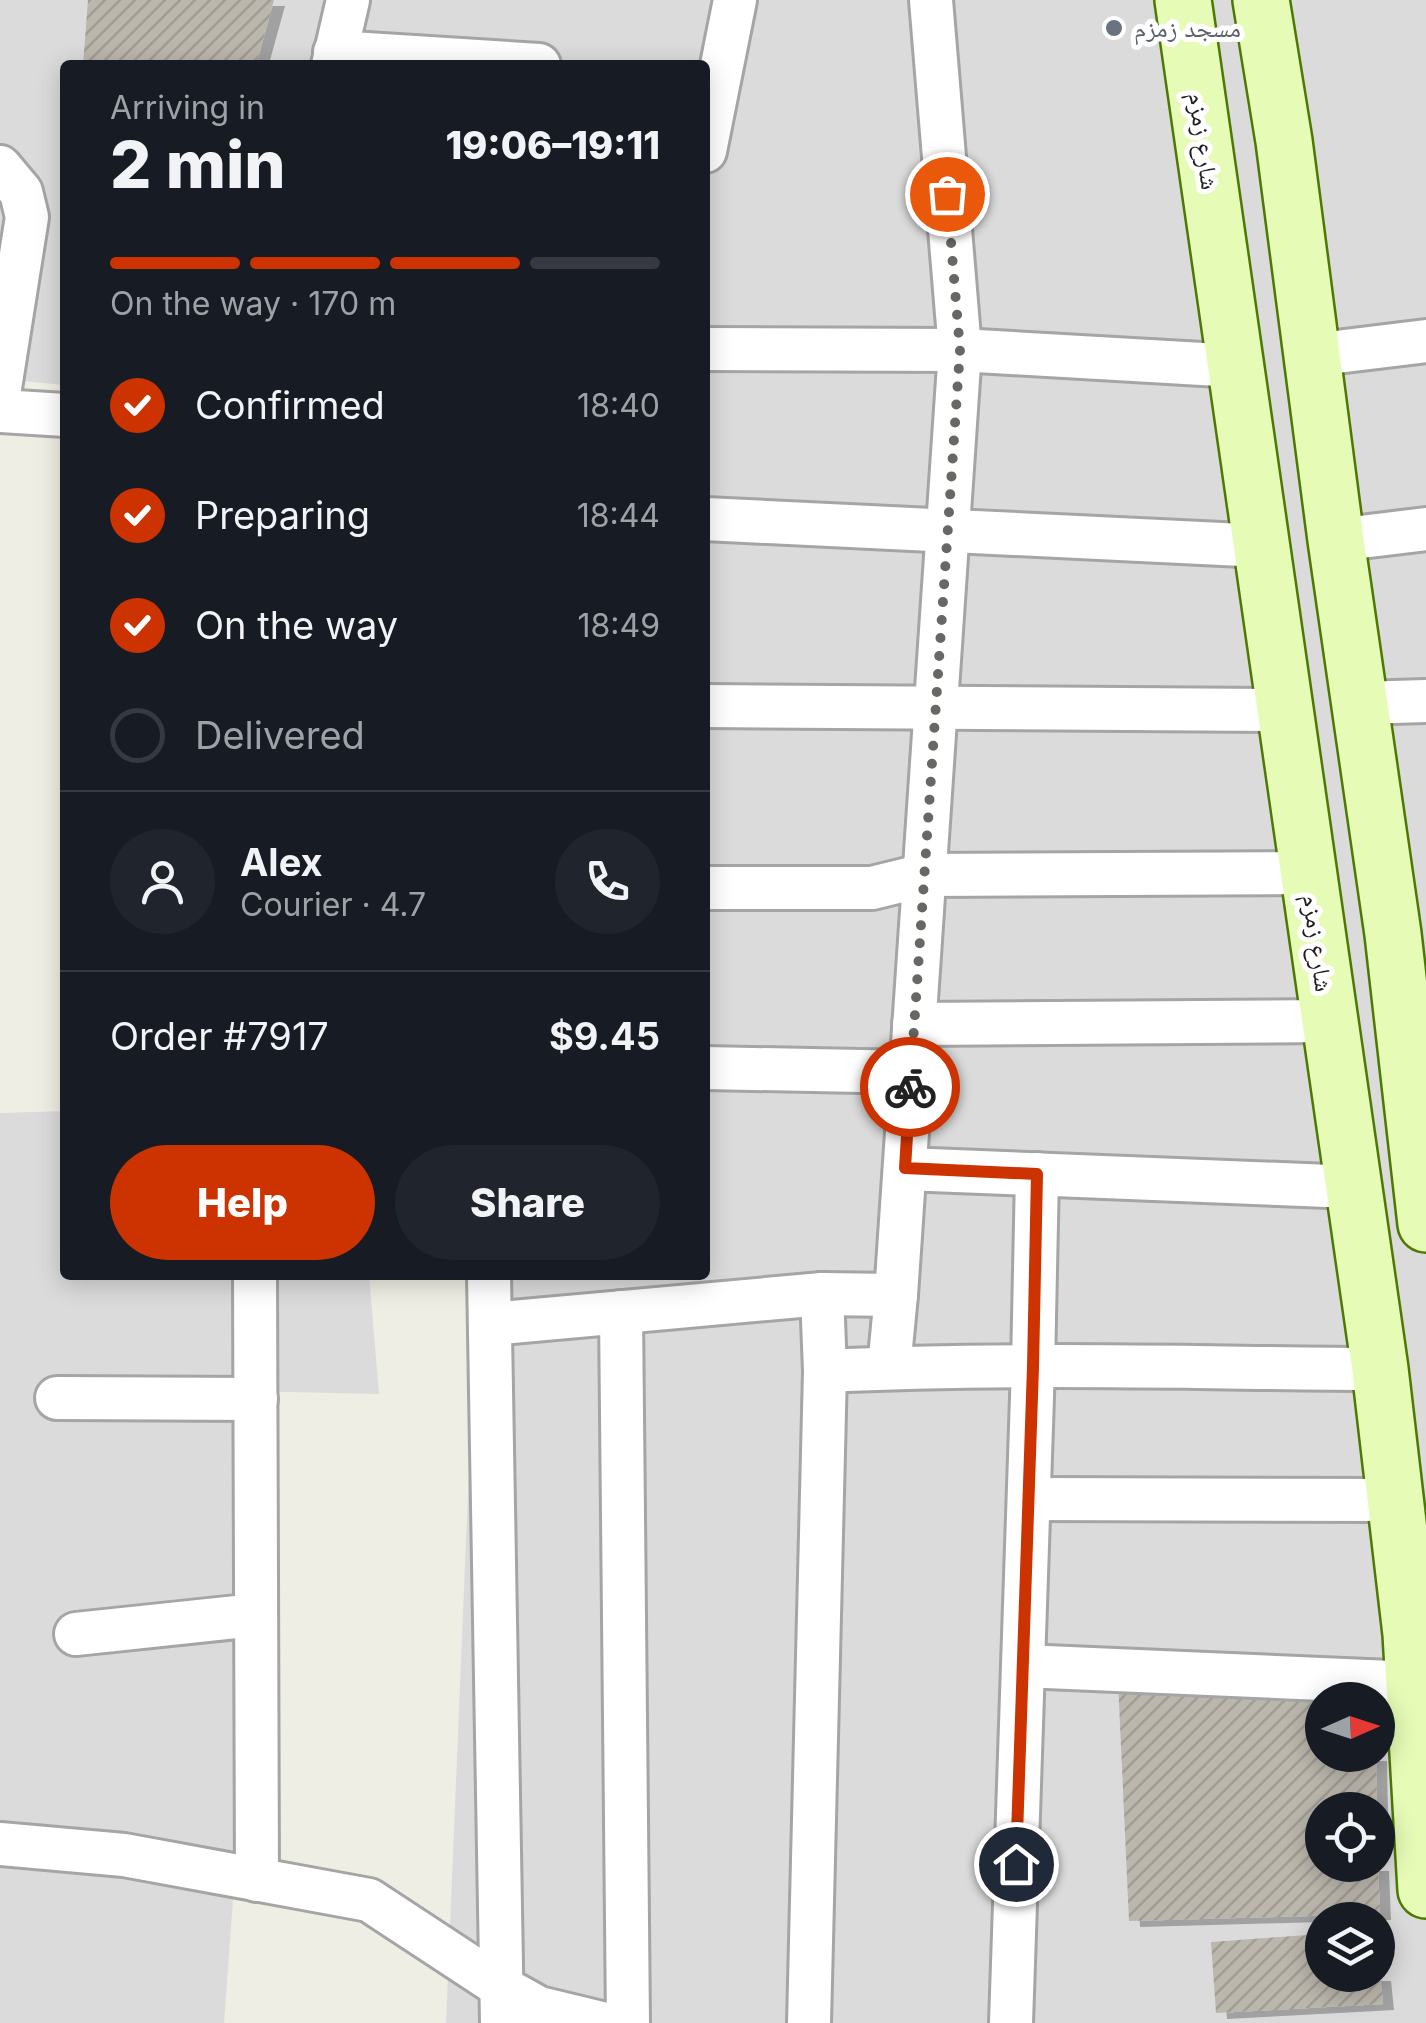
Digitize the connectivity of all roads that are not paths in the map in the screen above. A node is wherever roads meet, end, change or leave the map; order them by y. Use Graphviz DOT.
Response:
graph roads {
  1 [pos="348,0"];
  2 [pos="735,0"];
  3 [pos="931,0"];
  4 [pos="1183,0"];
  5 [pos="1261,0"];
  6 [pos="334,59"];
  7 [pos="372,60"];
  8 [pos="712,76"];
  9 [pos="1284,141"];
  10 [pos="1205,152"];
  11 [pos="0,167"];
  12 [pos="1426,341"];
  13 [pos="710,349"];
  14 [pos="960,350"];
  15 [pos="1312,355"];
  16 [pos="1237,366"];
  17 [pos="0,388"];
  18 [pos="0,411"];
  19 [pos="60,415"];
  20 [pos="710,518"];
  21 [pos="1426,529"];
  22 [pos="948,530"];
  23 [pos="1336,540"];
  24 [pos="1262,546"];
  25 [pos="1426,701"];
  26 [pos="1360,704"];
  27 [pos="710,706"];
  28 [pos="936,707"];
  29 [pos="1286,710"];
  30 [pos="1309,873"];
  31 [pos="924,875"];
  32 [pos="710,888"];
  33 [pos="1393,934"];
  34 [pos="1319,943"];
  35 [pos="1329,1021"];
  36 [pos="914,1024"];
  37 [pos="710,1068"];
  38 [pos="912,1072"];
  39 [pos="905,1168"];
  40 [pos="1037,1174"];
  41 [pos="1354,1187"];
  42 [pos="1426,1224"];
  43 [pos="255,1280"];
  44 [pos="489,1280"];
  45 [pos="822,1294"];
  46 [pos="896,1296"];
  47 [pos="621,1312"];
  48 [pos="491,1324"];
  49 [pos="1033,1367"];
  50 [pos="889,1368"];
  51 [pos="1380,1369"];
  52 [pos="826,1371"];
  53 [pos="57,1398"];
  54 [pos="256,1399"];
  55 [pos="1028,1499"];
  56 [pos="1396,1500"];
  57 [pos="256,1615"];
  58 [pos="76,1634"];
  59 [pos="1023,1666"];
  60 [pos="1414,1683"];
  61 [pos="0,1844"];
  62 [pos="257,1880"];
  63 [pos="1426,1890"];
  64 [pos="502,2006"];
  65 [pos="601,2023"];
  66 [pos="628,2023"];
  67 [pos="809,2023"];
  68 [pos="1011,2023"];
  1 -- 6 [label="street"];
  2 -- 8 [label="street"];
  3 -- 14 [label="street"];
  4 -- 10 [label="main road, شارع زمزم"];
  5 -- 9 [label="main road"];
  6 -- 7 [label="street"];
  9 -- 10 [label="main road"];
  9 -- 15 [label="main road"];
  10 -- 16 [label="main road, شارع زمزم"];
  11 -- 17 [label="street"];
  12 -- 15 [label="street"];
  13 -- 14 [label="street"];
  14 -- 16 [label="street"];
  14 -- 22 [label="street"];
  15 -- 23 [label="main road"];
  16 -- 24 [label="main road, شارع زمزم"];
  18 -- 19 [label="street"];
  20 -- 22 [label="street"];
  21 -- 23 [label="street"];
  22 -- 24 [label="street"];
  22 -- 28 [label="street"];
  23 -- 26 [label="main road"];
  24 -- 29 [label="main road, شارع زمزم"];
  25 -- 26 [label="street"];
  26 -- 33 [label="main road"];
  27 -- 28 [label="street"];
  28 -- 29 [label="street"];
  28 -- 31 [label="street"];
  29 -- 30 [label="main road, شارع زمزم"];
  30 -- 31 [label="street"];
  30 -- 34 [label="main road, شارع زمزم"];
  31 -- 32 [label="street"];
  31 -- 36 [label="street"];
  33 -- 34 [label="main road"];
  33 -- 42 [label="main road"];
  34 -- 35 [label="main road, شارع زمزم"];
  35 -- 36 [label="street"];
  35 -- 41 [label="main road, شارع زمزم"];
  36 -- 38 [label="street"];
  37 -- 38 [label="street"];
  38 -- 39 [label="street"];
  39 -- 40 [label="street"];
  39 -- 46 [label="street"];
  40 -- 41 [label="street"];
  40 -- 49 [label="street"];
  41 -- 51 [label="main road, شارع زمزم"];
  43 -- 54 [label="street"];
  44 -- 48 [label="street"];
  45 -- 46 [label="street"];
  45 -- 47 [label="street"];
  45 -- 52 [label="street"];
  46 -- 50 [label="street"];
  47 -- 48 [label="street"];
  47 -- 66 [label="street"];
  48 -- 64 [label="street"];
  49 -- 50 [label="street"];
  49 -- 51 [label="street"];
  49 -- 55 [label="street"];
  50 -- 52 [label="street"];
  51 -- 56 [label="main road, شارع زمزم"];
  52 -- 67 [label="street"];
  53 -- 54 [label="street"];
  54 -- 57 [label="street"];
  55 -- 56 [label="street"];
  55 -- 59 [label="street"];
  56 -- 60 [label="main road, شارع زمزم"];
  57 -- 58 [label="street"];
  57 -- 62 [label="street"];
  59 -- 60 [label="street"];
  59 -- 68 [label="street"];
  60 -- 63 [label="main road, شارع زمزم"];
  61 -- 62 [label="street"];
  62 -- 64 [label="street"];
  64 -- 65 [label="street"];
}
